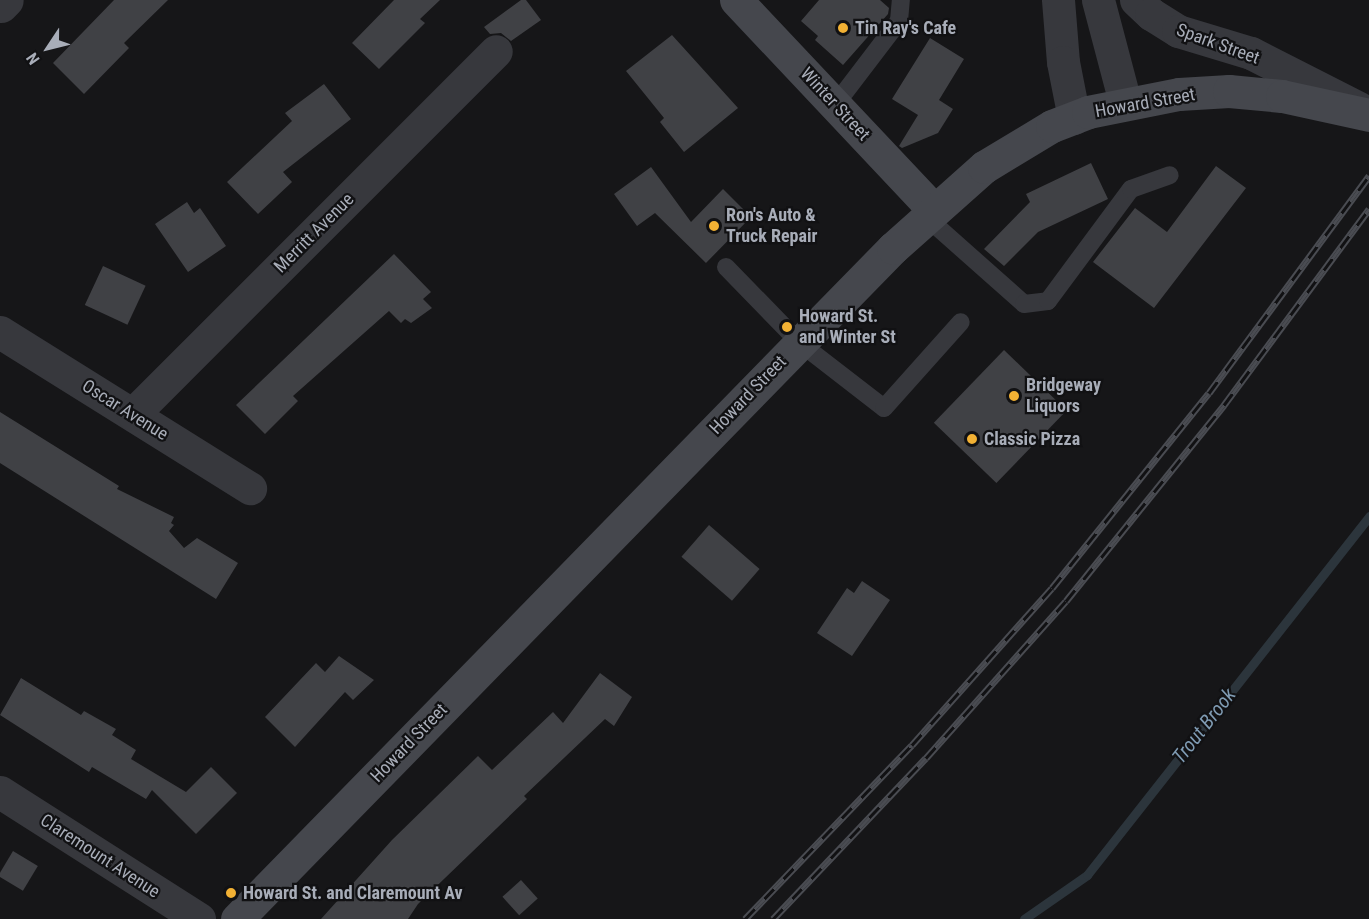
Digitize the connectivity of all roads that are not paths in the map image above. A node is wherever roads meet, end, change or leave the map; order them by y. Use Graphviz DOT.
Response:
graph roads {
  1 [pos="736,0"];
  2 [pos="902,0"];
  3 [pos="1098,0"];
  4 [pos="1136,0"];
  5 [pos="1052,1"];
  6 [pos="496,51"];
  7 [pos="1125,102"];
  8 [pos="835,105"];
  9 [pos="1369,114"];
  10 [pos="1074,118"];
  11 [pos="1170,175"];
  12 [pos="929,213"];
  13 [pos="726,267"];
  14 [pos="961,322"];
  15 [pos="0,332"];
  16 [pos="800,343"];
  17 [pos="133,414"];
  18 [pos="250,488"];
  19 [pos="0,792"];
  20 [pos="199,919"];
  21 [pos="237,919"];
  1 -- 8 [label="main road, Winter Street"];
  2 -- 8 [label="lane"];
  3 -- 7 [label="street"];
  4 -- 9 [label="street, Spark Street"];
  5 -- 10 [label="street"];
  6 -- 17 [label="street, Merritt Avenue"];
  7 -- 9 [label="main road, Howard Street"];
  7 -- 10 [label="main road, Howard Street"];
  8 -- 12 [label="main road, Winter Street"];
  10 -- 12 [label="main road, Howard Street"];
  11 -- 12 [label="lane"];
  12 -- 16 [label="main road, Howard Street"];
  13 -- 16 [label="lane"];
  14 -- 16 [label="lane"];
  15 -- 17 [label="street, Oscar Avenue"];
  16 -- 21 [label="main road, Howard Street"];
  17 -- 18 [label="street, Oscar Avenue"];
  19 -- 20 [label="street, Claremount Avenue"];
}
